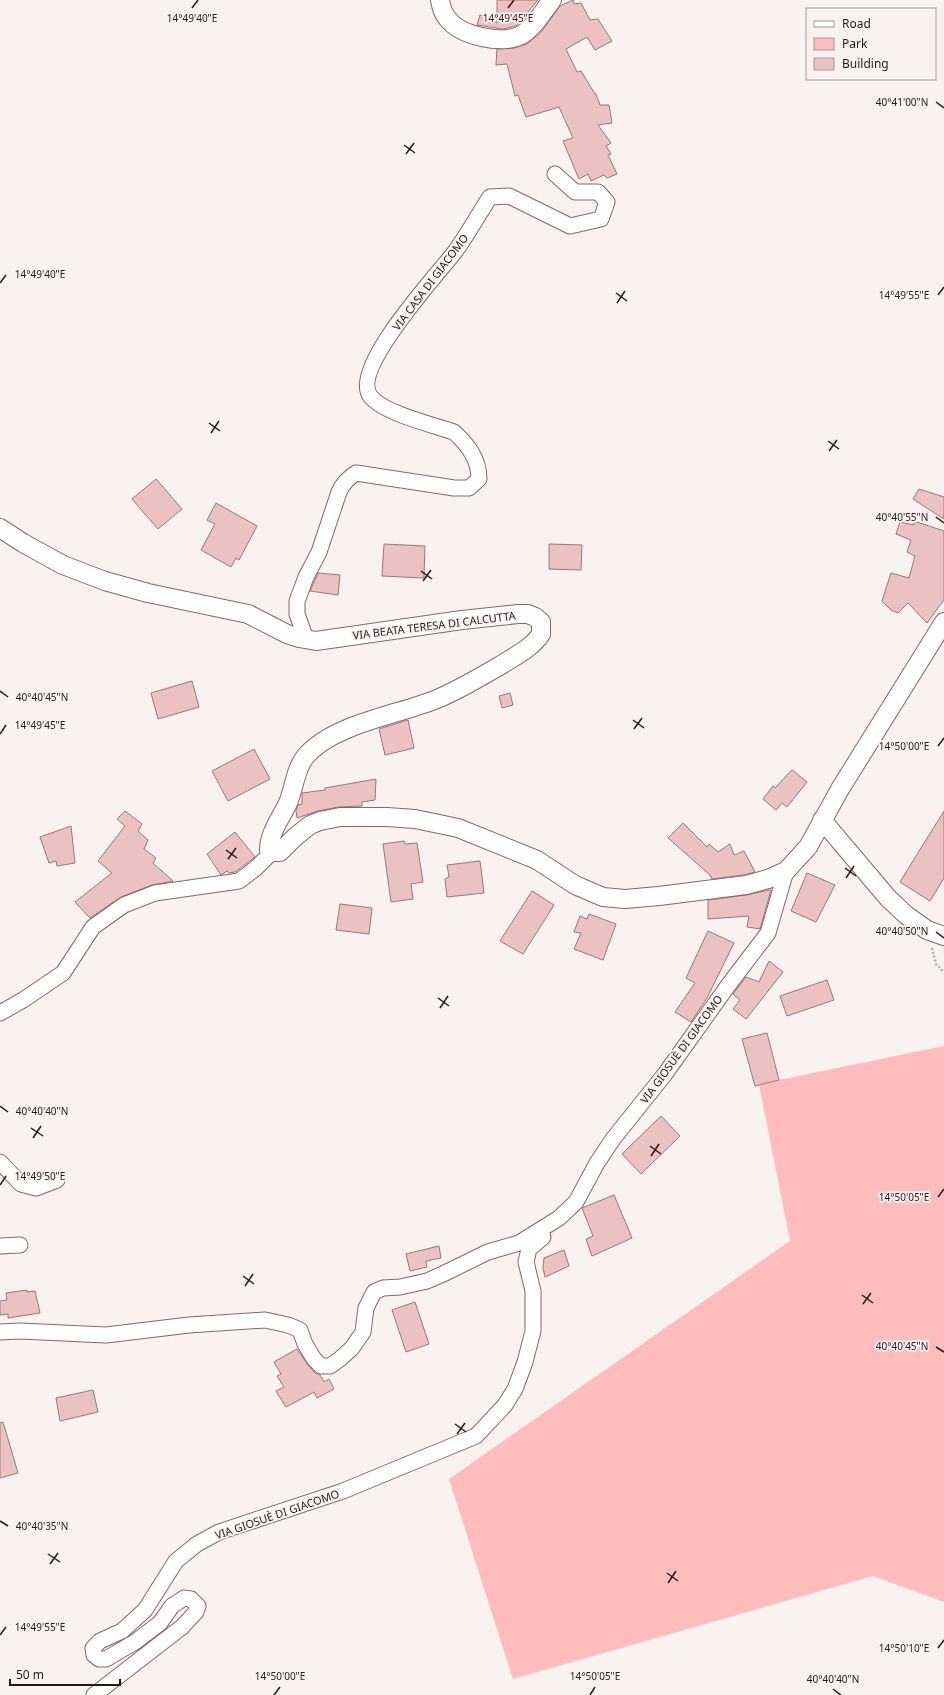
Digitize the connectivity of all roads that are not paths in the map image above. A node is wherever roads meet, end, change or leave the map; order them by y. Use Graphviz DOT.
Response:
graph roads {
  1 [pos="440,0"];
  2 [pos="552,0"];
  3 [pos="555,174"];
  4 [pos="0,528"];
  5 [pos="944,624"];
  6 [pos="306,639"];
  7 [pos="822,820"];
  8 [pos="272,852"];
  9 [pos="786,871"];
  10 [pos="944,936"];
  11 [pos="0,1013"];
  12 [pos="0,1162"];
  13 [pos="58,1180"];
  14 [pos="559,1218"];
  15 [pos="20,1245"];
  16 [pos="0,1246"];
  17 [pos="0,1332"];
  18 [pos="94,1695"];
  1 -- 2 [label="street"];
  3 -- 6 [label="street, VIA CASA DI GIACOMO"];
  4 -- 6 [label="street, VIA BEATA TERESA DI CALCUTTA"];
  5 -- 7 [label="street"];
  6 -- 8 [label="street, VIA BEATA TERESA DI CALCUTTA"];
  7 -- 9 [label="street"];
  7 -- 10 [label="street"];
  8 -- 9 [label="street"];
  8 -- 11 [label="street"];
  9 -- 14 [label="street, VIA GIOSUÈ DI GIACOMO"];
  12 -- 13 [label="street"];
  14 -- 17 [label="street, VIA GIOSUÈ DI GIACOMO"];
  14 -- 18 [label="street, VIA GIOSUÈ DI GIACOMO"];
  15 -- 16 [label="street"];
}
